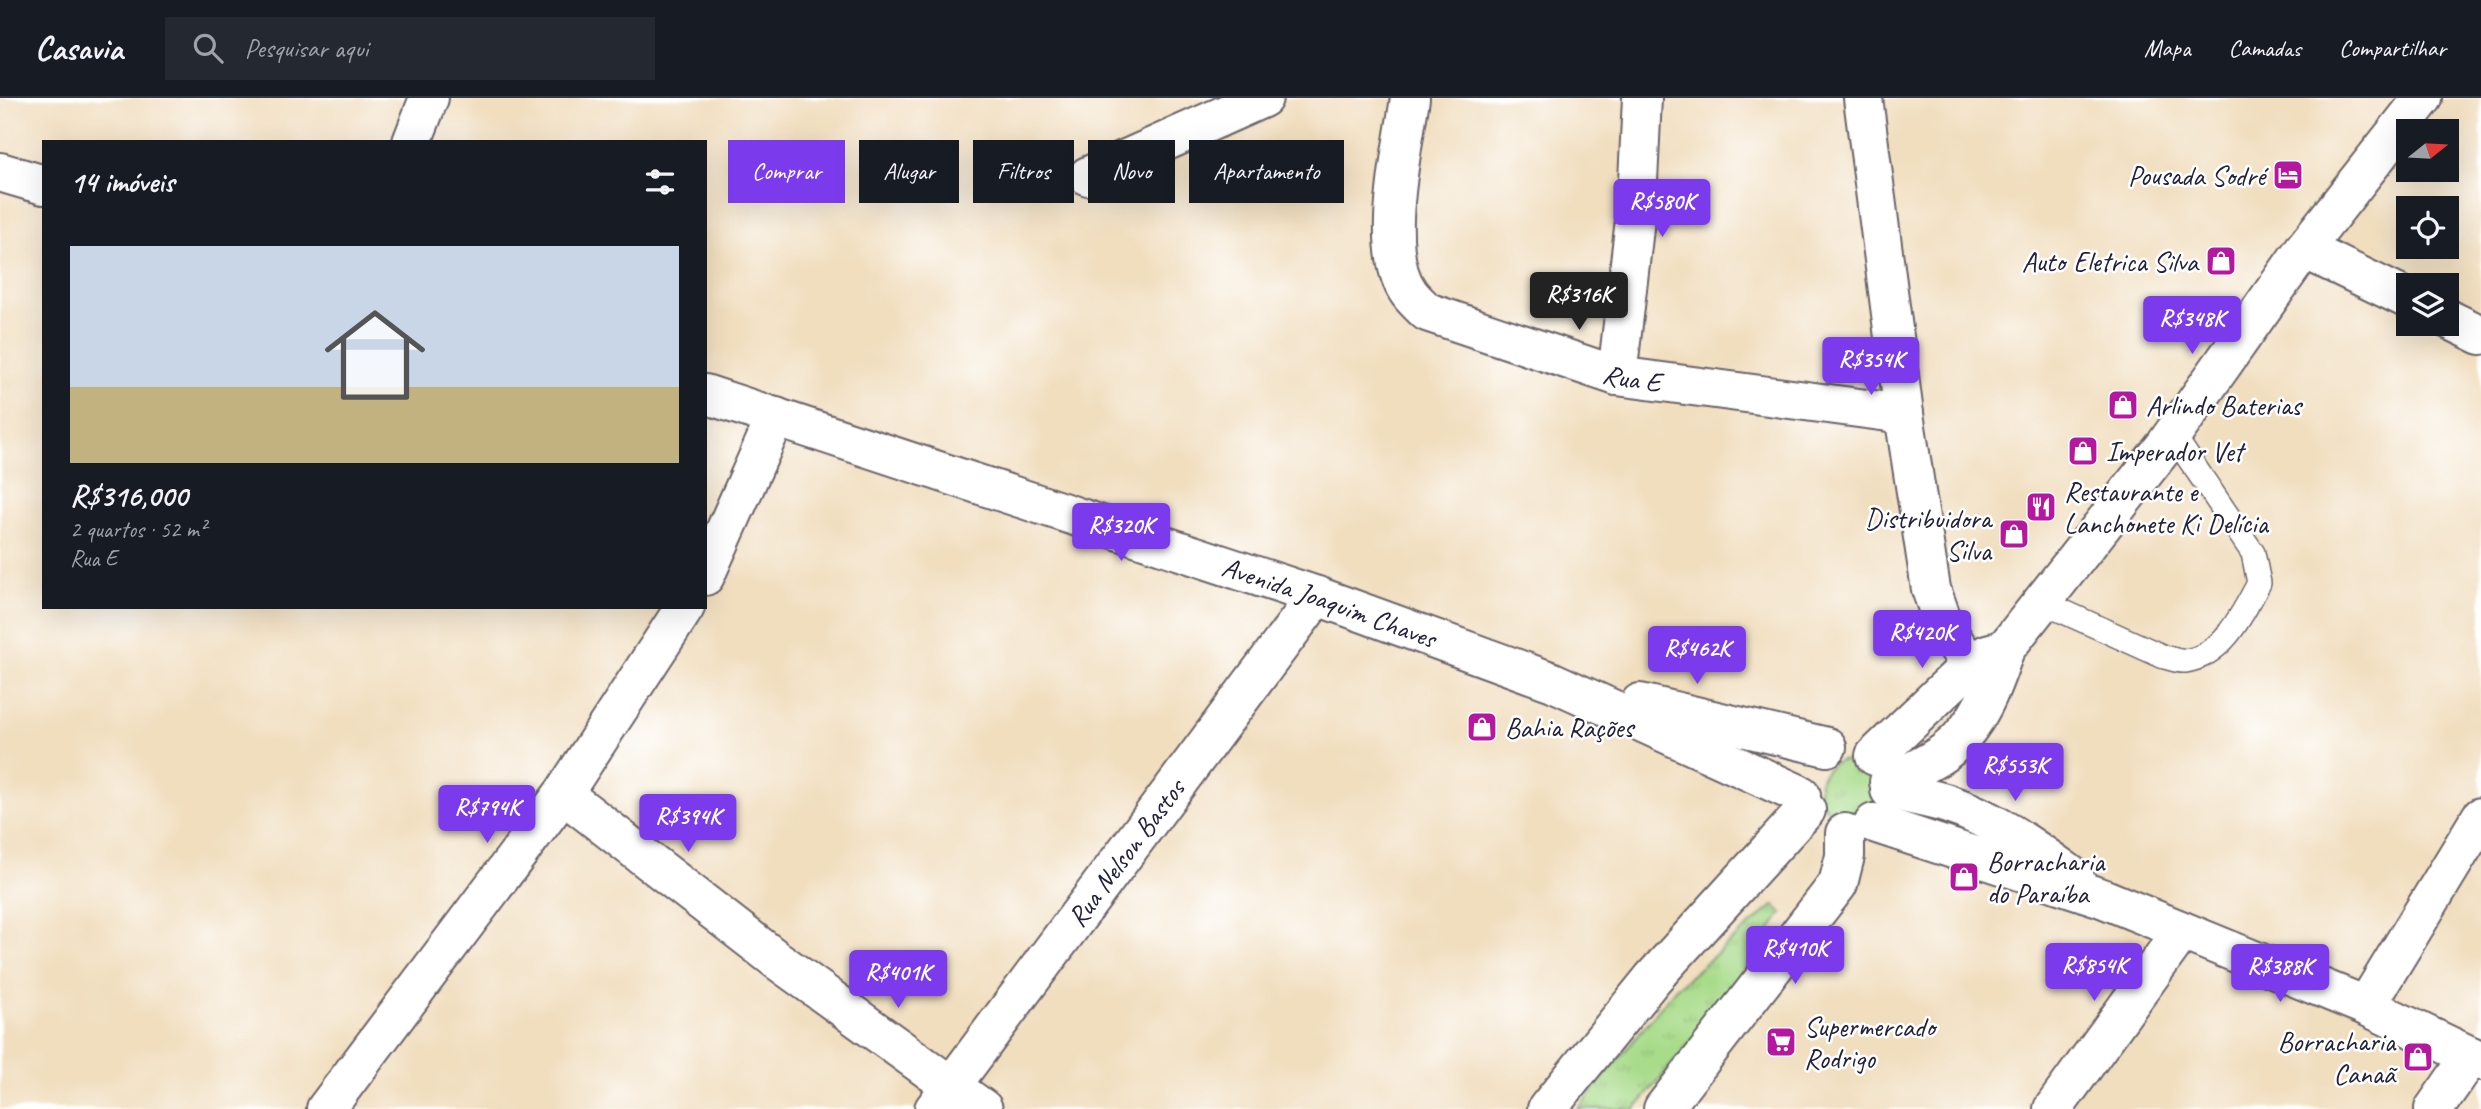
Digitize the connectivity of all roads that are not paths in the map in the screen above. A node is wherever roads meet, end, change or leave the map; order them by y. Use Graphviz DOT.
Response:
graph roads {
  1 [pos="429,98"];
  2 [pos="1263,98"];
  3 [pos="1410,98"];
  4 [pos="1642,98"];
  5 [pos="1863,98"];
  6 [pos="2423,98"];
  7 [pos="413,140"];
  8 [pos="1169,140"];
  9 [pos="0,172"];
  10 [pos="42,184"];
  11 [pos="2304,249"];
  12 [pos="2396,293"];
  13 [pos="2459,324"];
  14 [pos="2481,335"];
  15 [pos="1617,376"];
  16 [pos="707,395"];
  17 [pos="1904,414"];
  18 [pos="776,417"];
  19 [pos="2173,435"];
  20 [pos="707,572"];
  21 [pos="1317,596"];
  22 [pos="2042,602"];
  23 [pos="684,609"];
  24 [pos="2005,649"];
  25 [pos="1970,665"];
  26 [pos="1553,682"];
  27 [pos="1827,747"];
  28 [pos="563,794"];
  29 [pos="1875,797"];
  30 [pos="1804,802"];
  31 [pos="2481,817"];
  32 [pos="2182,931"];
  33 [pos="2366,1006"];
  34 [pos="2476,1058"];
  35 [pos="942,1097"];
  36 [pos="326,1109"];
  37 [pos="983,1109"];
  38 [pos="1547,1109"];
  39 [pos="1663,1109"];
  40 [pos="2053,1109"];
  41 [pos="2434,1109"];
  1 -- 7 [label="street"];
  2 -- 8 [label="street"];
  3 -- 15 [label="street, Rua E"];
  4 -- 15 [label="street"];
  5 -- 17 [label="street"];
  6 -- 11 [label="street"];
  9 -- 10 [label="street"];
  11 -- 12 [label="street"];
  11 -- 19 [label="street"];
  13 -- 14 [label="street"];
  15 -- 17 [label="street, Rua E"];
  16 -- 18 [label="street, Avenida Joaquim Chaves"];
  17 -- 25 [label="street"];
  18 -- 20 [label="street"];
  18 -- 21 [label="street, Avenida Joaquim Chaves"];
  19 -- 22 [label="street"];
  19 -- 22 [label="lane"];
  21 -- 26 [label="street, Avenida Joaquim Chaves"];
  21 -- 35 [label="street, Rua Nelson Bastos"];
  22 -- 24 [label="street"];
  23 -- 28 [label="street"];
  24 -- 25 [label="street"];
  24 -- 29 [label="street"];
  25 -- 29 [label="street"];
  26 -- 27 [label="street, Avenida Joaquim Chaves"];
  26 -- 30 [label="street, Avenida Joaquim Chaves"];
  27 -- 29 [label="street"];
  27 -- 30 [label="street"];
  28 -- 35 [label="street"];
  28 -- 36 [label="street"];
  29 -- 30 [label="street"];
  29 -- 32 [label="street"];
  29 -- 39 [label="street"];
  30 -- 38 [label="street"];
  31 -- 33 [label="street"];
  32 -- 33 [label="street"];
  32 -- 40 [label="street"];
  33 -- 34 [label="street"];
  34 -- 41 [label="street"];
  35 -- 37 [label="street"];
}
